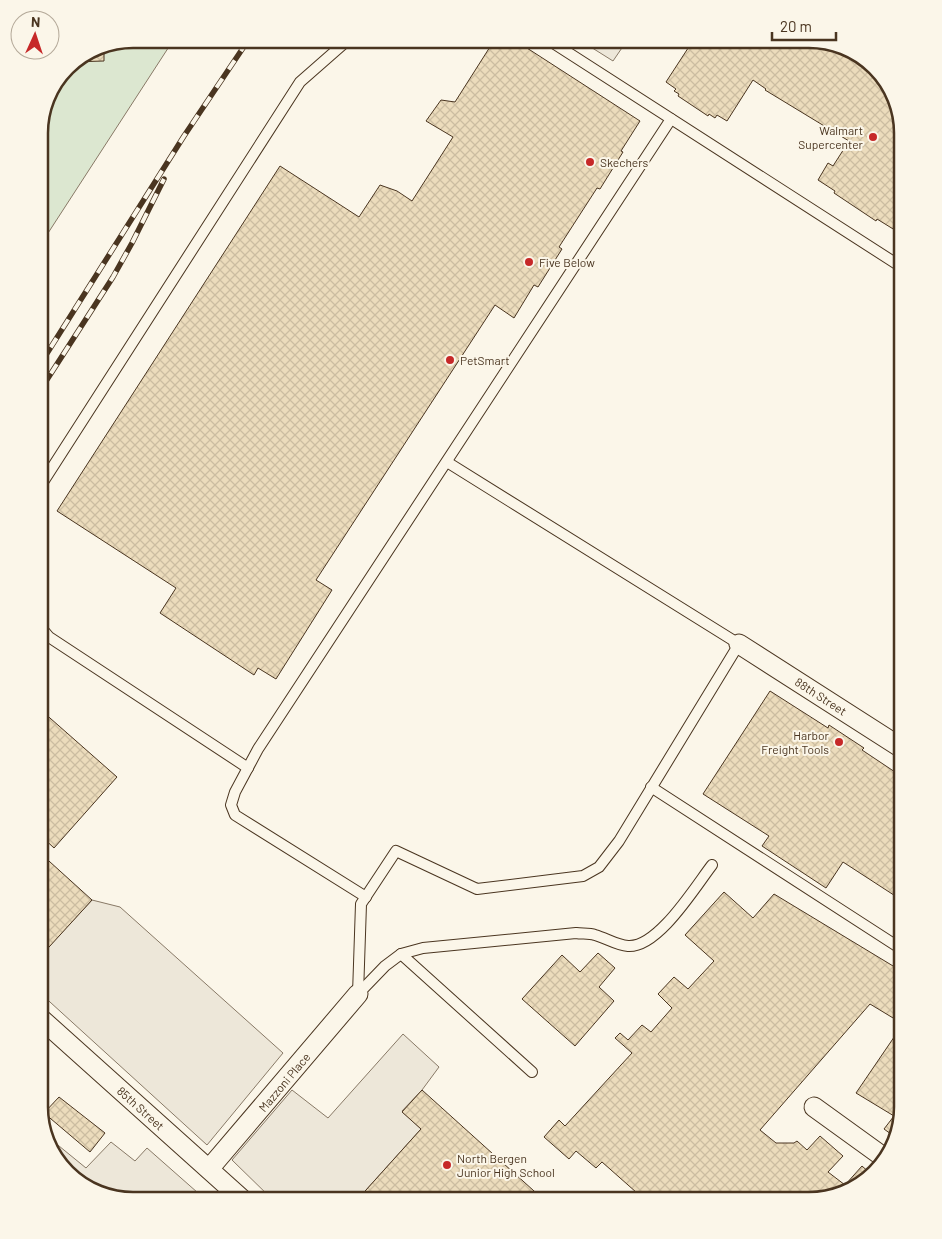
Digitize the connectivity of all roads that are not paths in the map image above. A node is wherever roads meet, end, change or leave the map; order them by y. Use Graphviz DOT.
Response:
graph roads {
  1 [pos="339,48"];
  2 [pos="560,48"];
  3 [pos="671,119"];
  4 [pos="894,262"];
  5 [pos="447,462"];
  6 [pos="48,476"];
  7 [pos="48,636"];
  8 [pos="739,644"];
  9 [pos="894,743"];
  10 [pos="248,768"];
  11 [pos="651,787"];
  12 [pos="712,865"];
  13 [pos="366,897"];
  14 [pos="894,944"];
  15 [pos="401,954"];
  16 [pos="358,994"];
  17 [pos="48,1025"];
  18 [pos="532,1072"];
  19 [pos="814,1107"];
  20 [pos="880,1154"];
  21 [pos="209,1169"];
  22 [pos="234,1192"];
  1 -- 6 [label="lane"];
  2 -- 3 [label="lane"];
  3 -- 4 [label="lane"];
  3 -- 5 [label="lane"];
  5 -- 8 [label="lane"];
  5 -- 10 [label="lane"];
  7 -- 10 [label="lane"];
  8 -- 9 [label="street, 88th Street"];
  8 -- 11 [label="lane"];
  10 -- 13 [label="lane"];
  11 -- 13 [label="lane"];
  11 -- 14 [label="lane"];
  12 -- 15 [label="lane"];
  13 -- 16 [label="lane"];
  15 -- 16 [label="lane"];
  15 -- 18 [label="lane"];
  16 -- 21 [label="street, Mazzoni Place"];
  17 -- 21 [label="street, 85th Street"];
  19 -- 20 [label="street"];
  21 -- 22 [label="street, 85th Street"];
}
